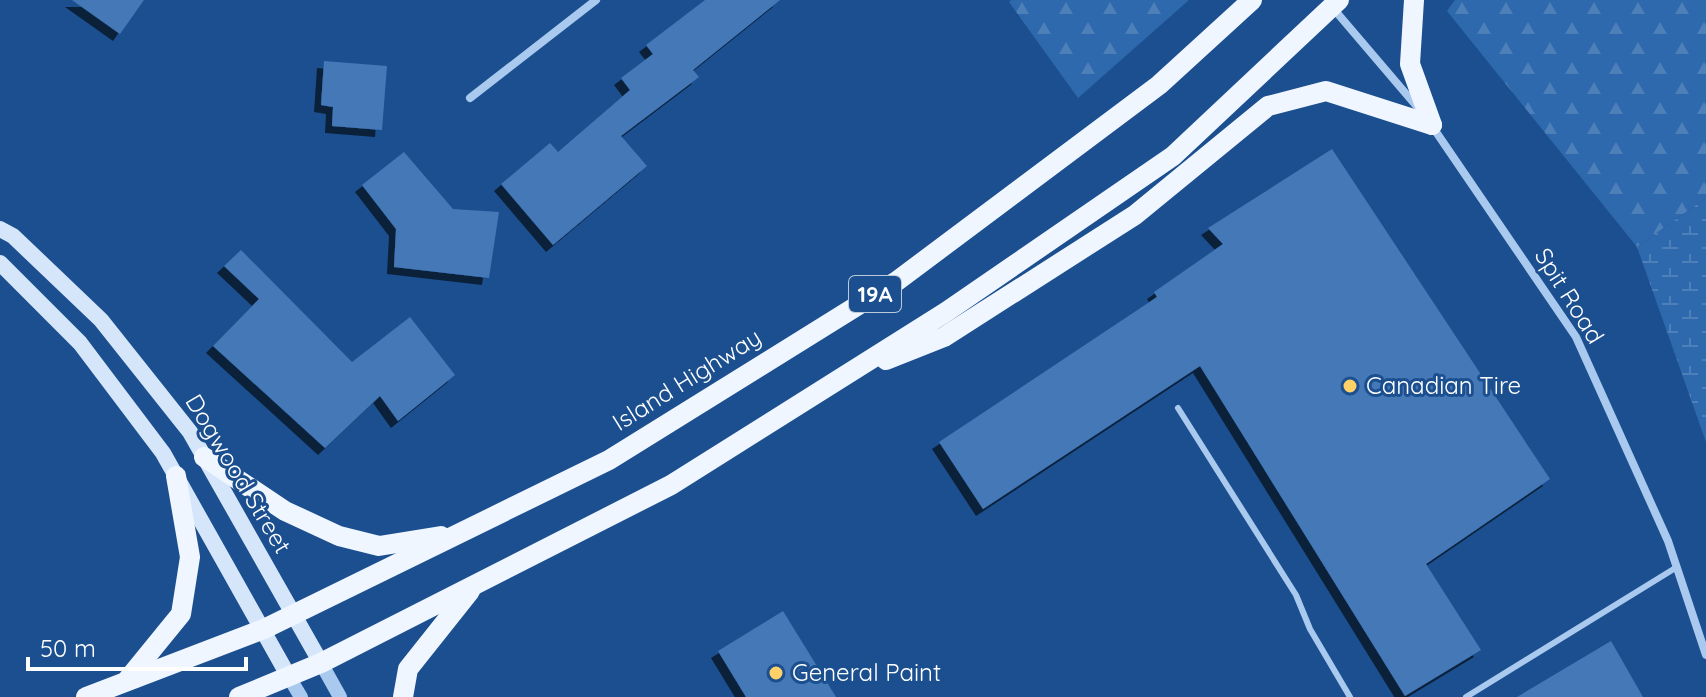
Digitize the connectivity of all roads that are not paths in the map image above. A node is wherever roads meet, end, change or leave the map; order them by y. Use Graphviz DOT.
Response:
graph roads {
  1 [pos="596,0"];
  2 [pos="1252,0"];
  3 [pos="1414,0"];
  4 [pos="1333,2"];
  5 [pos="470,98"];
  6 [pos="1432,125"];
  7 [pos="0,229"];
  8 [pos="0,263"];
  9 [pos="839,379"];
  10 [pos="1178,408"];
  11 [pos="204,457"];
  12 [pos="176,476"];
  13 [pos="460,533"];
  14 [pos="1677,567"];
  15 [pos="475,584"];
  16 [pos="295,615"];
  17 [pos="264,629"];
  18 [pos="1706,655"];
  19 [pos="321,663"];
  20 [pos="289,677"];
  21 [pos="126,682"];
  22 [pos="86,697"];
  23 [pos="239,697"];
  24 [pos="301,697"];
  25 [pos="340,697"];
  26 [pos="403,697"];
  27 [pos="1350,697"];
  28 [pos="1466,697"];
  1 -- 5 [label="street"];
  2 -- 13 [label="main road, Island Highway / 19A"];
  3 -- 6 [label="main road"];
  4 -- 6 [label="street, Spit Road"];
  4 -- 9 [label="main road, 19A"];
  6 -- 9 [label="main road"];
  6 -- 14 [label="street, Spit Road"];
  7 -- 11 [label="main road, Dogwood Street"];
  8 -- 12 [label="main road"];
  9 -- 15 [label="main road, 19A"];
  10 -- 27 [label="lane"];
  11 -- 13 [label="main road"];
  11 -- 16 [label="main road, Dogwood Street"];
  12 -- 17 [label="main road"];
  12 -- 21 [label="main road"];
  13 -- 16 [label="main road, Island Highway / 19A"];
  14 -- 18 [label="street, Spit Road"];
  14 -- 28 [label="lane"];
  15 -- 19 [label="main road, 19A"];
  15 -- 26 [label="main road"];
  16 -- 17 [label="main road, Island Highway / 19A"];
  16 -- 19 [label="main road, Dogwood Street"];
  17 -- 20 [label="main road"];
  17 -- 21 [label="main road, Island Highway / 19A"];
  19 -- 20 [label="main road, 19A"];
  19 -- 25 [label="street, Dogwood Street"];
  20 -- 23 [label="main road, 19A"];
  20 -- 24 [label="street"];
  21 -- 22 [label="main road, Island Highway / 19A"];
}
